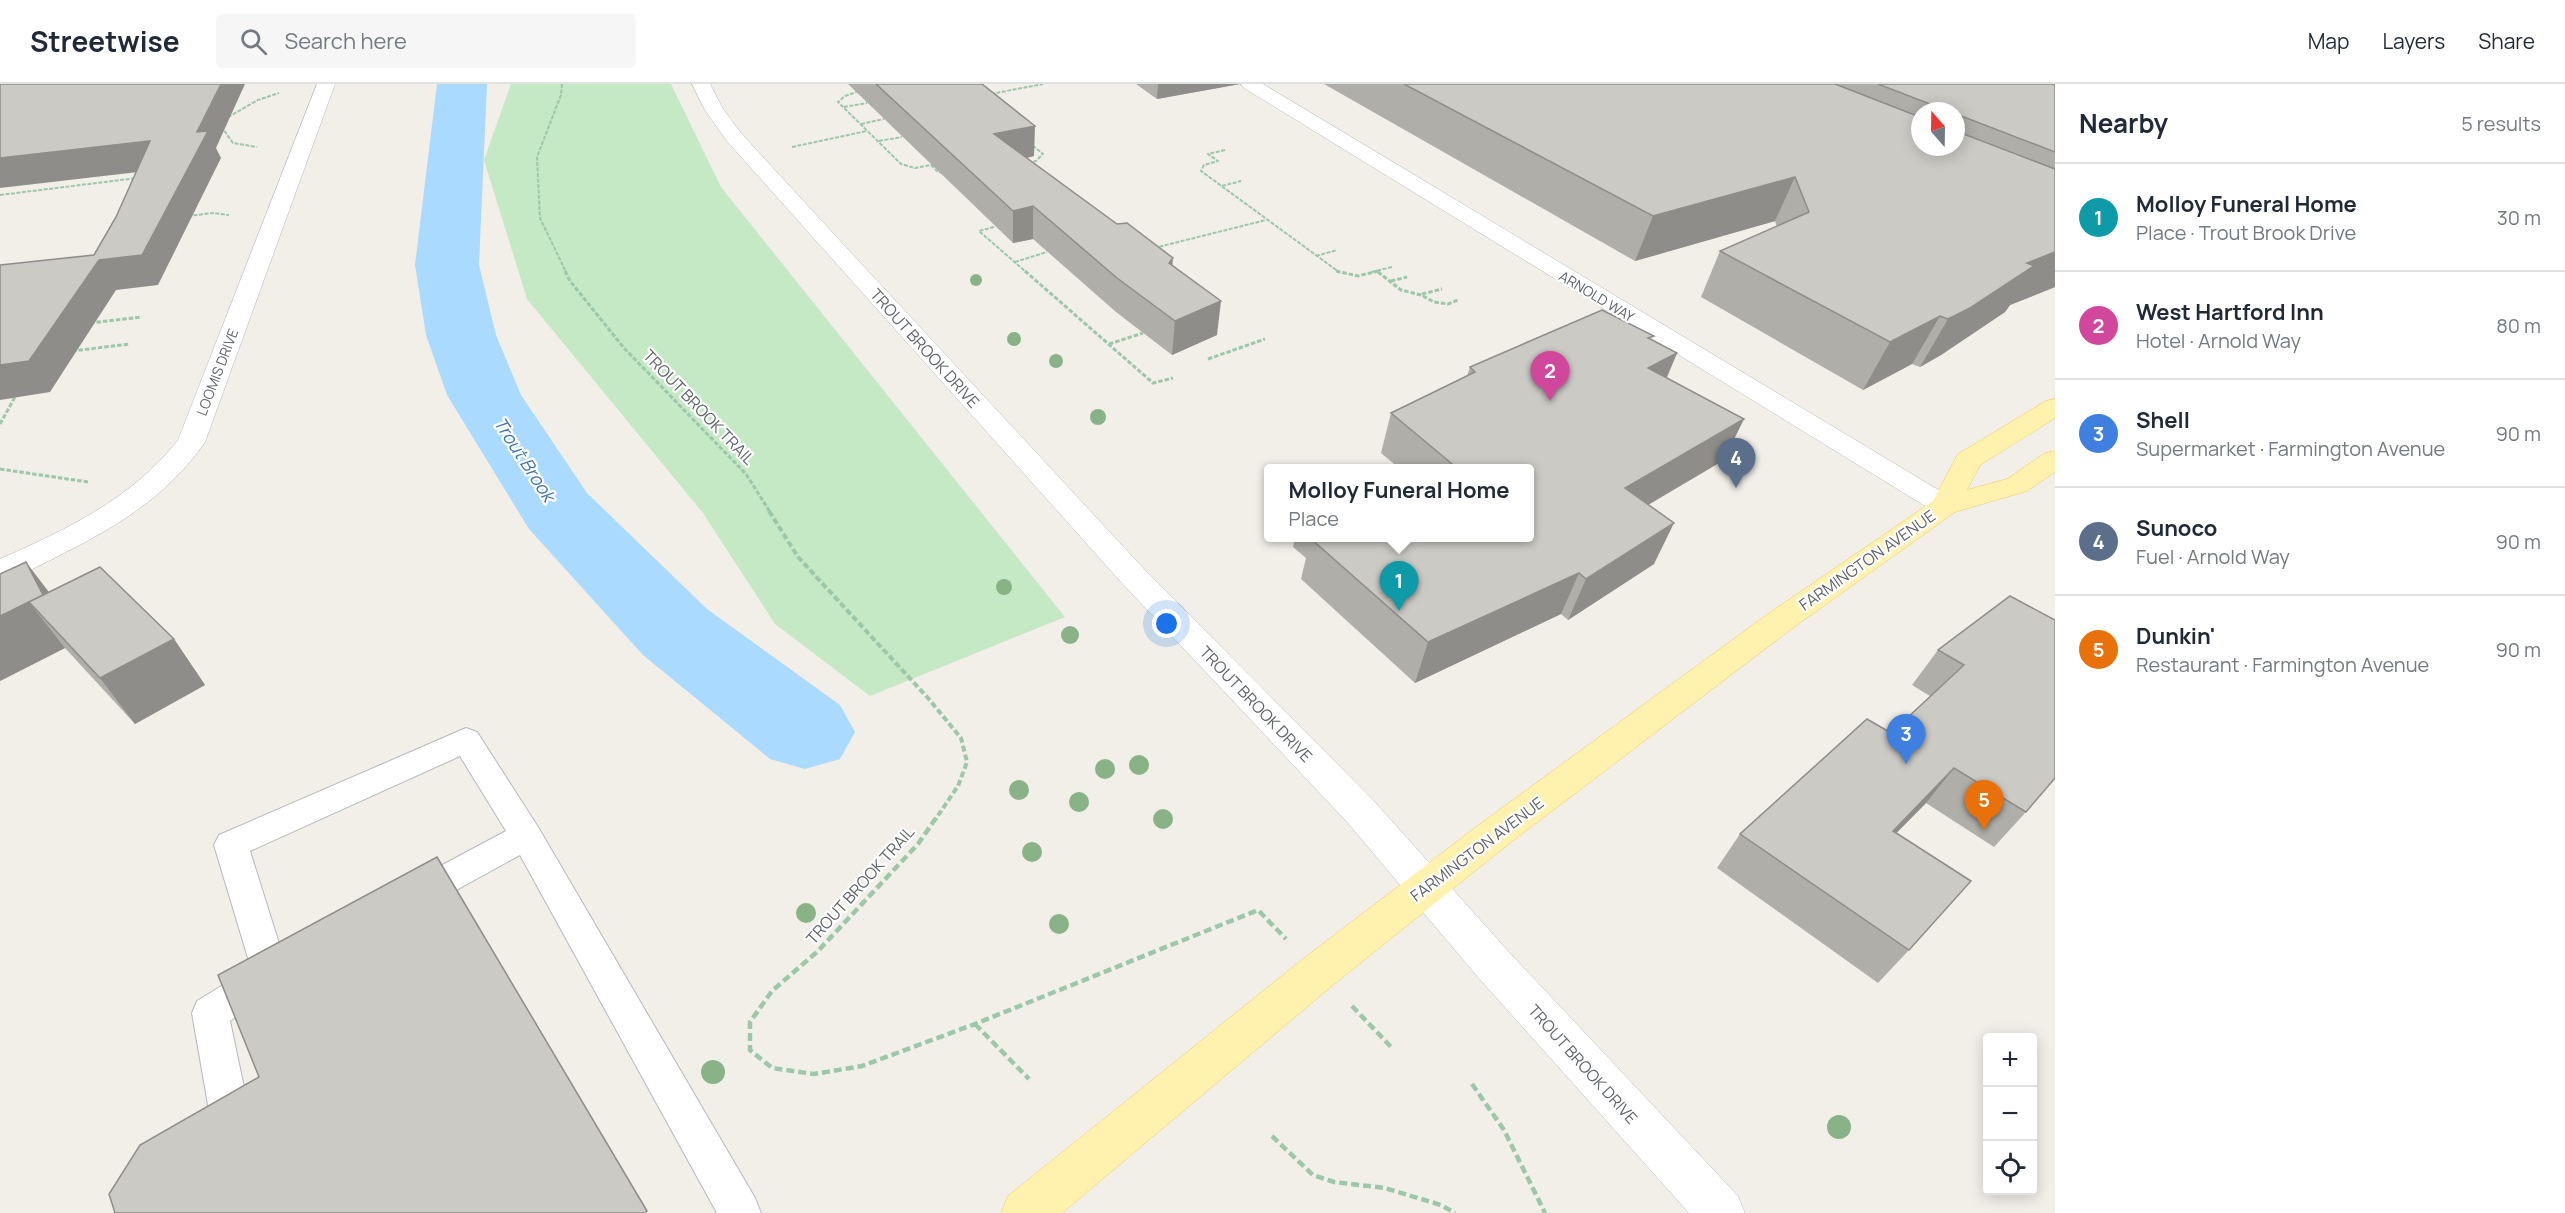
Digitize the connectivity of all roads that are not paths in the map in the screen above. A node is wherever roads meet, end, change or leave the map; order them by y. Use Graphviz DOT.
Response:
graph roads {
  1 [pos="326,84"];
  2 [pos="701,84"];
  3 [pos="1251,84"];
  4 [pos="2055,406"];
  5 [pos="2055,459"];
  6 [pos="1945,506"];
  7 [pos="0,571"];
  8 [pos="526,836"];
  9 [pos="1426,888"];
  10 [pos="393,908"];
  11 [pos="312,953"];
  12 [pos="271,975"];
  13 [pos="230,1116"];
  14 [pos="740,1213"];
  15 [pos="1025,1213"];
  16 [pos="1721,1213"];
  1 -- 7 [label="street, LOOMIS DRIVE"];
  2 -- 9 [label="street, TROUT BROOK DRIVE"];
  3 -- 6 [label="street, ARNOLD WAY"];
  4 -- 6 [label="main road, FARMINGTON AVENUE"];
  5 -- 6 [label="main road, FARMINGTON AVENUE"];
  6 -- 9 [label="main road, FARMINGTON AVENUE"];
  8 -- 10 [label="lane"];
  8 -- 12 [label="lane"];
  8 -- 14 [label="lane"];
  9 -- 15 [label="main road, FARMINGTON AVENUE"];
  9 -- 16 [label="street, TROUT BROOK DRIVE"];
  11 -- 12 [label="lane"];
  12 -- 13 [label="lane"];
}
